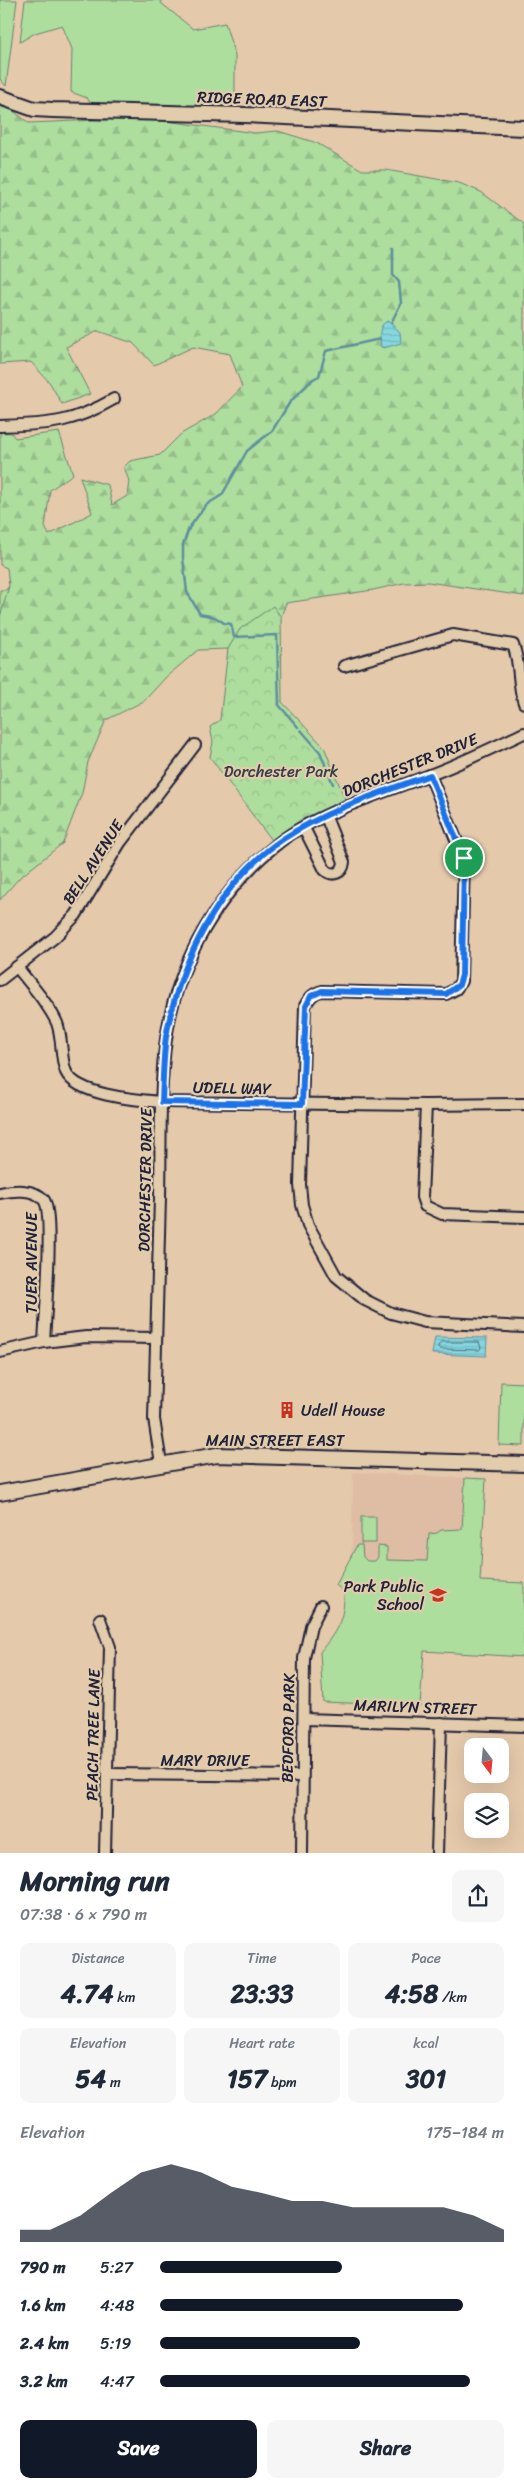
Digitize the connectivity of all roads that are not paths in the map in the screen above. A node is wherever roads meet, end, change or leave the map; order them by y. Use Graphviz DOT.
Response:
graph roads {
  1 [pos="0,96"];
  2 [pos="524,128"];
  3 [pos="114,399"];
  4 [pos="0,426"];
  5 [pos="344,666"];
  6 [pos="524,704"];
  7 [pos="524,733"];
  8 [pos="195,745"];
  9 [pos="430,775"];
  10 [pos="326,816"];
  11 [pos="304,828"];
  12 [pos="17,967"];
  13 [pos="0,980"];
  14 [pos="162,1102"];
  15 [pos="302,1104"];
  16 [pos="524,1104"];
  17 [pos="426,1106"];
  18 [pos="0,1193"];
  19 [pos="524,1217"];
  20 [pos="524,1327"];
  21 [pos="156,1338"];
  22 [pos="44,1342"];
  23 [pos="0,1352"];
  24 [pos="161,1463"];
  25 [pos="524,1464"];
  26 [pos="0,1493"];
  27 [pos="321,1606"];
  28 [pos="100,1619"];
  29 [pos="304,1719"];
  30 [pos="441,1723"];
  31 [pos="524,1726"];
  32 [pos="107,1774"];
  33 [pos="302,1776"];
  34 [pos="105,1853"];
  35 [pos="302,1853"];
  36 [pos="437,1853"];
  1 -- 2 [label="main road, RIDGE ROAD EAST"];
  3 -- 4 [label="street"];
  5 -- 6 [label="street"];
  7 -- 9 [label="street, DORCHESTER DRIVE"];
  8 -- 12 [label="street, BELL AVENUE"];
  9 -- 10 [label="street, DORCHESTER DRIVE"];
  9 -- 15 [label="street"];
  10 -- 11 [label="street, DORCHESTER DRIVE"];
  10 -- 11 [label="street"];
  11 -- 14 [label="street, DORCHESTER DRIVE"];
  12 -- 13 [label="street, BELL AVENUE"];
  12 -- 14 [label="street, UDELL WAY"];
  14 -- 15 [label="street, UDELL WAY"];
  14 -- 21 [label="street, DORCHESTER DRIVE"];
  15 -- 17 [label="street, UDELL WAY"];
  15 -- 20 [label="street"];
  16 -- 17 [label="street, UDELL WAY"];
  17 -- 19 [label="street"];
  18 -- 22 [label="street, TUER AVENUE"];
  21 -- 22 [label="street"];
  21 -- 24 [label="street, DORCHESTER DRIVE"];
  22 -- 23 [label="street"];
  24 -- 25 [label="main road, MAIN STREET EAST"];
  24 -- 26 [label="main road, MAIN STREET EAST"];
  27 -- 29 [label="street, BEDFORD PARK"];
  28 -- 32 [label="street, PEACH TREE LANE"];
  29 -- 30 [label="street, MARILYN STREET"];
  29 -- 33 [label="street, BEDFORD PARK"];
  30 -- 31 [label="street, MARILYN STREET"];
  30 -- 36 [label="street"];
  32 -- 33 [label="street, MARY DRIVE"];
  32 -- 34 [label="street, PEACH TREE LANE"];
  33 -- 35 [label="street, BEDFORD PARK"];
}
